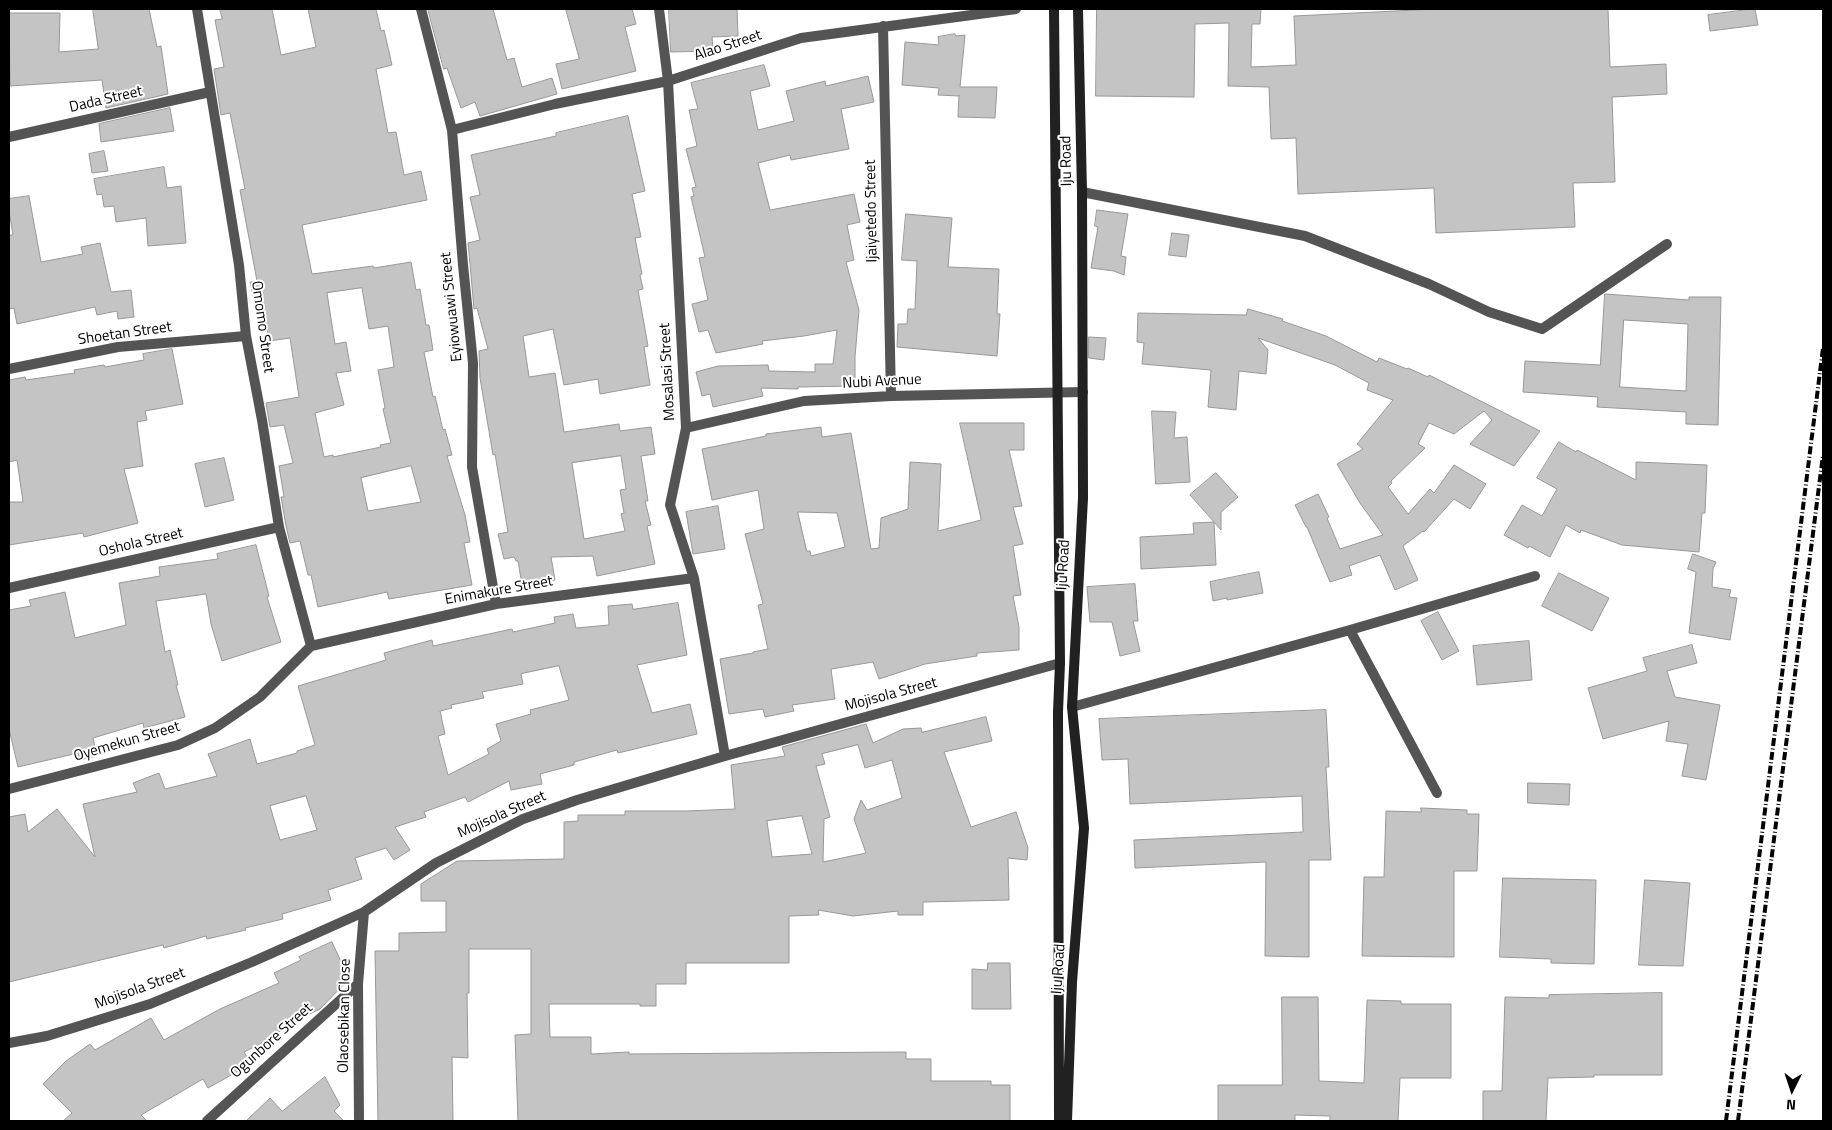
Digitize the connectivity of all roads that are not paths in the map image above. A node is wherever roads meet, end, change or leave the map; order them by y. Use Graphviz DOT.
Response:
graph roads {
  1 [pos="197,9"];
  2 [pos="421,9"];
  3 [pos="659,9"];
  4 [pos="1016,9"];
  5 [pos="1054,9"];
  6 [pos="1078,9"];
  7 [pos="883,26"];
  8 [pos="668,81"];
  9 [pos="210,92"];
  10 [pos="452,130"];
  11 [pos="9,137"];
  12 [pos="1082,192"];
  13 [pos="1667,244"];
  14 [pos="246,336"];
  15 [pos="9,369"];
  16 [pos="1058,392"];
  17 [pos="1083,392"];
  18 [pos="891,396"];
  19 [pos="686,428"];
  20 [pos="279,527"];
  21 [pos="1535,576"];
  22 [pos="694,578"];
  23 [pos="9,588"];
  24 [pos="496,604"];
  25 [pos="1350,630"];
  26 [pos="311,646"];
  27 [pos="1060,663"];
  28 [pos="1072,707"];
  29 [pos="725,756"];
  30 [pos="9,789"];
  31 [pos="1437,793"];
  32 [pos="364,912"];
  33 [pos="358,984"];
  34 [pos="9,1043"];
  35 [pos="207,1121"];
  36 [pos="359,1121"];
  37 [pos="1059,1121"];
  38 [pos="1067,1121"];
  1 -- 9 [label="street, Omomo Street"];
  2 -- 10 [label="street, Eyiowuawi Street"];
  3 -- 8 [label="street, Mosalasi Street"];
  4 -- 7 [label="street, Alao Street"];
  5 -- 16 [label="main road, Iju Road"];
  6 -- 12 [label="main road, Iju Road"];
  7 -- 8 [label="street, Alao Street"];
  7 -- 18 [label="street, Ijaiyetedo Street"];
  8 -- 10 [label="street, Alao Street"];
  8 -- 19 [label="street, Mosalasi Street"];
  9 -- 11 [label="street, Dada Street"];
  9 -- 14 [label="street, Omomo Street"];
  10 -- 24 [label="street, Eyiowuawi Street"];
  12 -- 13 [label="street"];
  12 -- 17 [label="main road, Iju Road"];
  14 -- 15 [label="street, Shoetan Street"];
  14 -- 20 [label="street, Omomo Street"];
  16 -- 17 [label="street, Nubi Avenue"];
  16 -- 18 [label="street, Nubi Avenue"];
  16 -- 27 [label="main road, Iju Road"];
  17 -- 28 [label="main road, Iju Road"];
  18 -- 19 [label="street, Nubi Avenue"];
  19 -- 22 [label="street, Mosalasi Street"];
  20 -- 23 [label="street, Oshola Street"];
  20 -- 26 [label="street, Omomo Street"];
  21 -- 25 [label="street"];
  22 -- 24 [label="street, Enimakure Street"];
  22 -- 29 [label="street, Mosalasi Street"];
  24 -- 26 [label="street, Enimakure Street"];
  25 -- 28 [label="street"];
  25 -- 31 [label="street"];
  26 -- 30 [label="street, Oyemekun Street"];
  27 -- 29 [label="street, Mojisola Street"];
  27 -- 37 [label="main road, Iju Road"];
  28 -- 38 [label="main road, Iju Road"];
  29 -- 32 [label="street, Mojisola Street"];
  32 -- 33 [label="street, Olaosebikan Close"];
  32 -- 34 [label="street, Mojisola Street"];
  33 -- 35 [label="street, Ogunbore Street"];
  33 -- 36 [label="street, Olaosebikan Close"];
}
